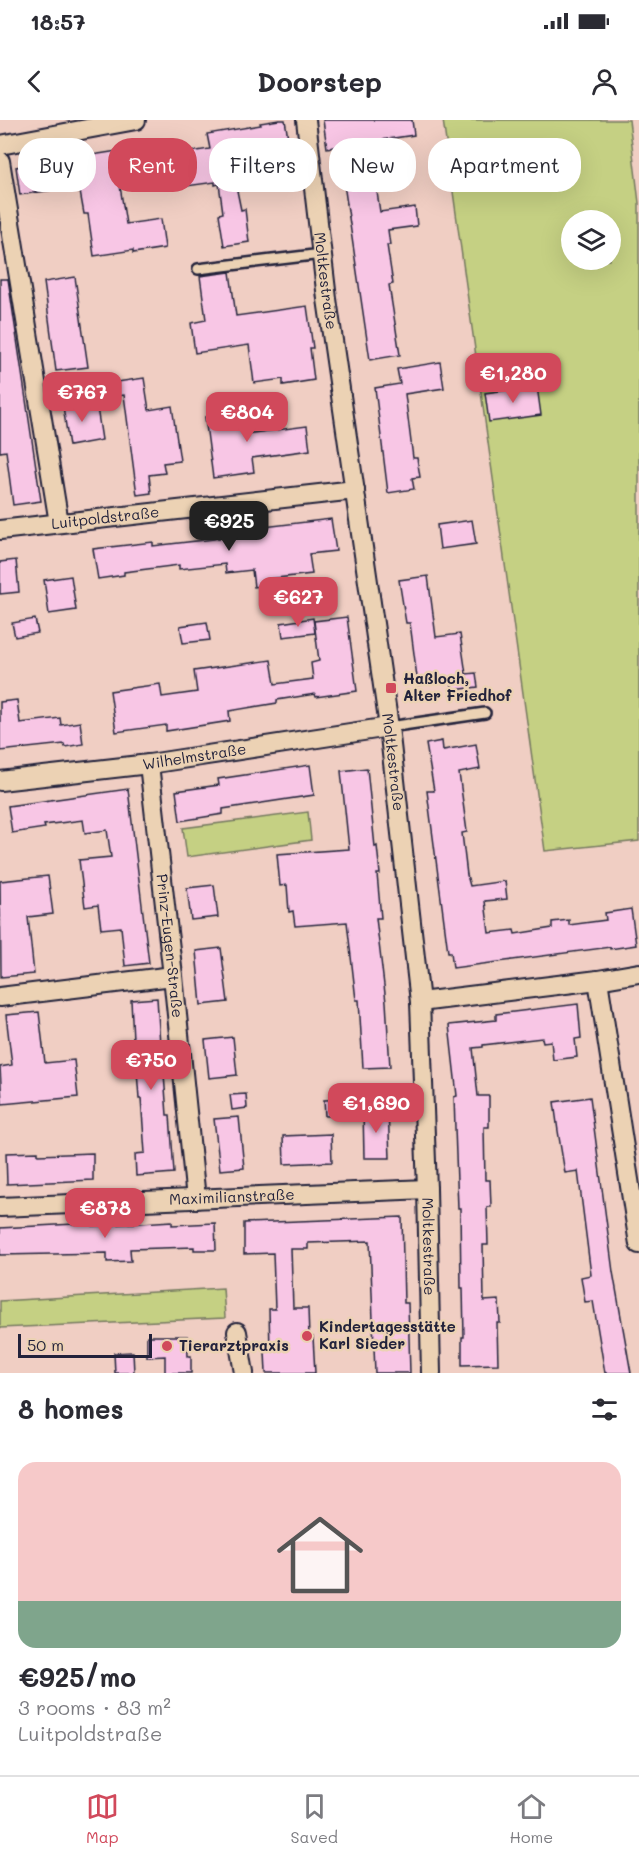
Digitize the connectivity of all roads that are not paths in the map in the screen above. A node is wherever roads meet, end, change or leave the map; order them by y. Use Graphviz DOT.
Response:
graph roads {
  1 [pos="136,120"];
  2 [pos="306,120"];
  3 [pos="0,145"];
  4 [pos="0,161"];
  5 [pos="322,254"];
  6 [pos="198,269"];
  7 [pos="355,490"];
  8 [pos="59,523"];
  9 [pos="0,530"];
  10 [pos="485,713"];
  11 [pos="389,727"];
  12 [pos="149,764"];
  13 [pos="0,781"];
  14 [pos="639,973"];
  15 [pos="173,976"];
  16 [pos="598,980"];
  17 [pos="0,997"];
  18 [pos="420,1002"];
  19 [pos="427,1189"];
  20 [pos="196,1199"];
  21 [pos="0,1207"];
  22 [pos="639,1244"];
  23 [pos="237,1332"];
  24 [pos="244,1373"];
  25 [pos="431,1373"];
  1 -- 3 [label="street"];
  2 -- 5 [label="street, Moltkestraße"];
  4 -- 8 [label="street"];
  5 -- 6 [label="lane"];
  5 -- 7 [label="street, Moltkestraße"];
  7 -- 8 [label="street, Luitpoldstraße"];
  7 -- 11 [label="street, Moltkestraße"];
  8 -- 9 [label="street, Luitpoldstraße"];
  10 -- 11 [label="lane"];
  11 -- 12 [label="street, Wilhelmstraße"];
  11 -- 18 [label="street, Moltkestraße"];
  12 -- 13 [label="street, Wilhelmstraße"];
  12 -- 15 [label="street, Prinz-Eugen-Straße"];
  14 -- 16 [label="street"];
  15 -- 17 [label="street"];
  15 -- 20 [label="street, Prinz-Eugen-Straße"];
  16 -- 18 [label="street"];
  16 -- 22 [label="street"];
  18 -- 19 [label="street, Moltkestraße"];
  19 -- 20 [label="street, Maximilianstraße"];
  19 -- 25 [label="street, Moltkestraße"];
  20 -- 21 [label="street, Maximilianstraße"];
  23 -- 24 [label="street"];
}
